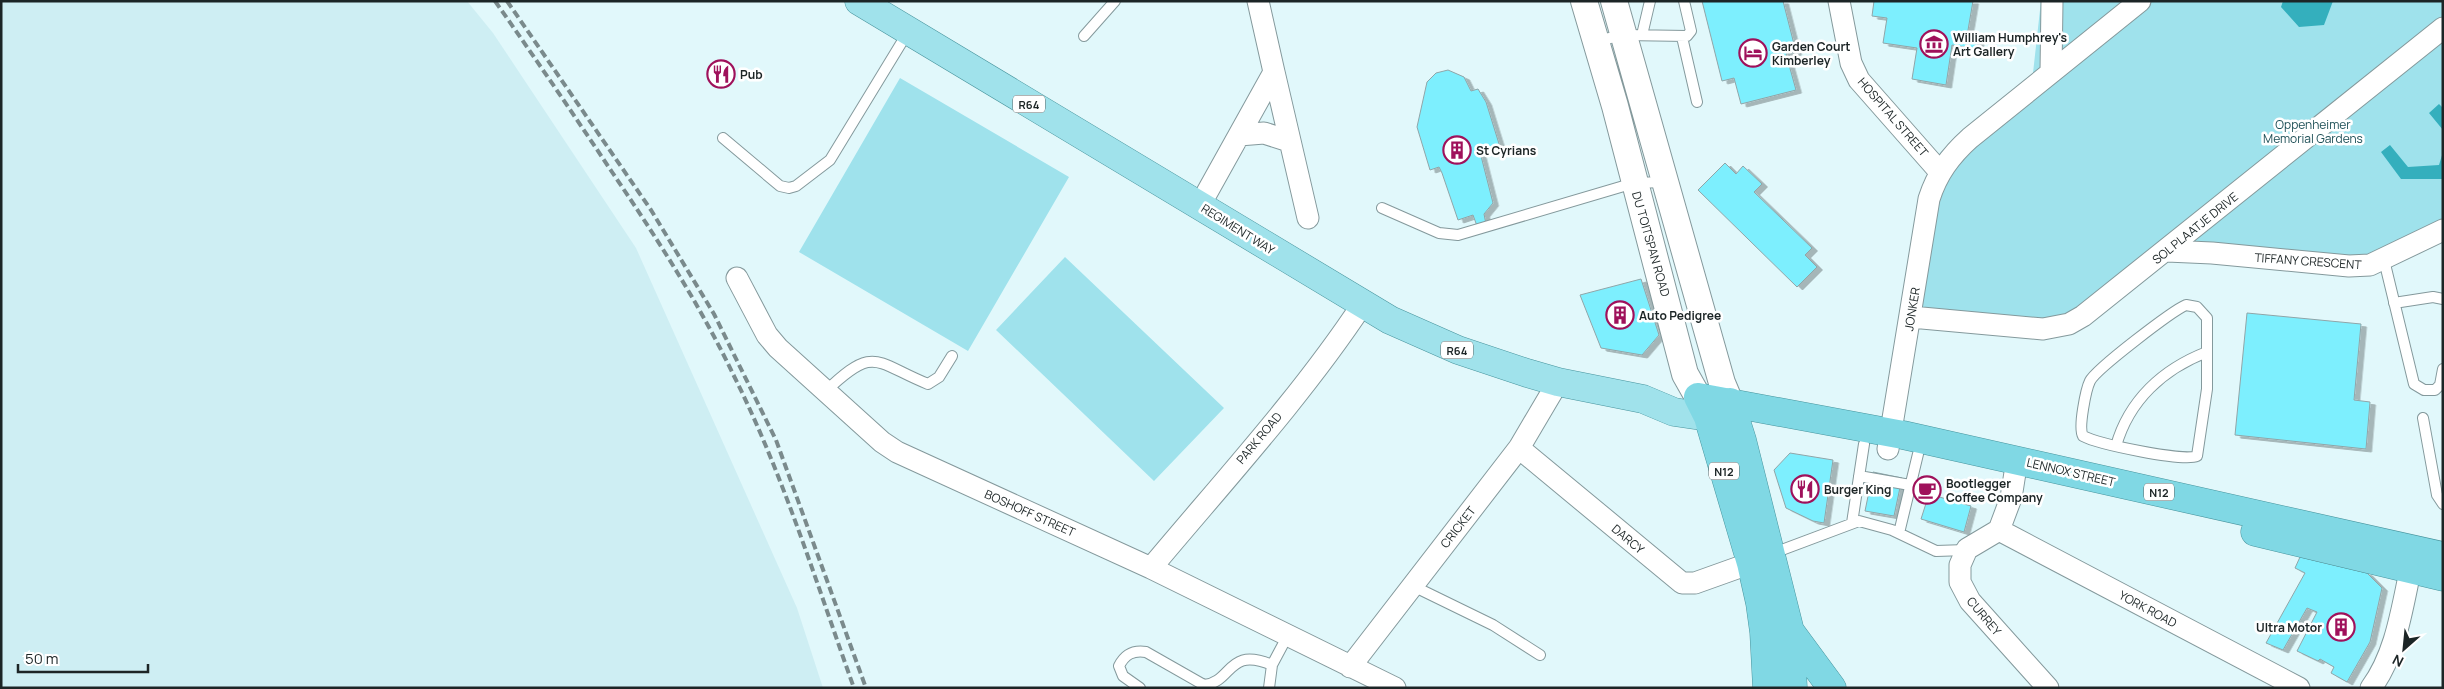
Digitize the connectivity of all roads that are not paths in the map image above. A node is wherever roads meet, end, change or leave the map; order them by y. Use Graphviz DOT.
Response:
graph roads {
  1 [pos="859,1"];
  2 [pos="1116,1"];
  3 [pos="1258,1"];
  4 [pos="1584,1"];
  5 [pos="1614,1"];
  6 [pos="1650,1"];
  7 [pos="1684,1"];
  8 [pos="1839,1"];
  9 [pos="2052,1"];
  10 [pos="2140,1"];
  11 [pos="2443,28"];
  12 [pos="909,31"];
  13 [pos="1633,35"];
  14 [pos="1084,36"];
  15 [pos="1682,37"];
  16 [pos="1596,41"];
  17 [pos="1274,72"];
  18 [pos="2051,72"];
  19 [pos="1697,102"];
  20 [pos="1239,135"];
  21 [pos="722,138"];
  22 [pos="1289,142"];
  23 [pos="1940,172"];
  24 [pos="1665,182"];
  25 [pos="1634,183"];
  26 [pos="1200,205"];
  27 [pos="1382,208"];
  28 [pos="1308,218"];
  29 [pos="2443,230"];
  30 [pos="2166,251"];
  31 [pos="2384,260"];
  32 [pos="737,278"];
  33 [pos="2443,299"];
  34 [pos="2394,303"];
  35 [pos="1362,305"];
  36 [pos="1911,317"];
  37 [pos="2207,352"];
  38 [pos="952,356"];
  39 [pos="2443,369"];
  40 [pos="1558,382"];
  41 [pos="825,392"];
  42 [pos="1703,407"];
  43 [pos="1733,412"];
  44 [pos="2423,418"];
  45 [pos="1881,442"];
  46 [pos="2116,446"];
  47 [pos="1519,448"];
  48 [pos="1918,454"];
  49 [pos="2015,468"];
  50 [pos="1859,476"];
  51 [pos="1910,485"];
  52 [pos="2443,504"];
  53 [pos="1852,523"];
  54 [pos="1999,530"];
  55 [pos="1899,533"];
  56 [pos="1968,549"];
  57 [pos="2443,556"];
  58 [pos="1761,558"];
  59 [pos="2413,559"];
  60 [pos="1151,568"];
  61 [pos="2443,577"];
  62 [pos="1413,586"];
  63 [pos="1790,631"];
  64 [pos="1288,635"];
  65 [pos="1540,655"];
  66 [pos="1272,664"];
  67 [pos="1350,667"];
  68 [pos="1125,684"];
  69 [pos="1386,685"];
  70 [pos="1140,688"];
  71 [pos="1269,688"];
  72 [pos="1767,688"];
  73 [pos="1793,688"];
  74 [pos="1832,688"];
  75 [pos="2048,688"];
  76 [pos="2298,688"];
  77 [pos="2371,688"];
  1 -- 12 [label="main road, REGIMENT WAY / R64"];
  2 -- 14 [label="lane"];
  3 -- 17 [label="street"];
  4 -- 16 [label="street, DU TOITSPAN ROAD"];
  5 -- 13 [label="street, DU TOITSPAN ROAD"];
  6 -- 13 [label="lane"];
  7 -- 15 [label="lane"];
  8 -- 23 [label="street, HOSPITAL STREET"];
  9 -- 18 [label="street"];
  10 -- 18 [label="street"];
  11 -- 30 [label="street, SOL PLAATJE DRIVE"];
  12 -- 21 [label="lane"];
  12 -- 26 [label="main road, REGIMENT WAY / R64"];
  13 -- 15 [label="lane"];
  13 -- 16 [label="lane"];
  13 -- 24 [label="street, DU TOITSPAN ROAD"];
  15 -- 19 [label="lane"];
  16 -- 25 [label="street, DU TOITSPAN ROAD"];
  17 -- 20 [label="street"];
  17 -- 22 [label="street"];
  18 -- 23 [label="street"];
  20 -- 22 [label="street"];
  20 -- 26 [label="street"];
  22 -- 28 [label="street"];
  23 -- 36 [label="street, JONKER"];
  24 -- 25 [label="lane"];
  24 -- 43 [label="street, DU TOITSPAN ROAD"];
  25 -- 27 [label="lane"];
  25 -- 42 [label="street, DU TOITSPAN ROAD"];
  26 -- 35 [label="main road, REGIMENT WAY / R64"];
  29 -- 31 [label="street, TIFFANY CRESCENT"];
  30 -- 31 [label="street, TIFFANY CRESCENT"];
  30 -- 36 [label="street, SOL PLAATJE DRIVE"];
  31 -- 34 [label="lane"];
  32 -- 41 [label="street, BOSHOFF STREET"];
  33 -- 34 [label="lane"];
  34 -- 39 [label="lane"];
  35 -- 40 [label="main road, REGIMENT WAY / R64"];
  35 -- 60 [label="street, PARK ROAD"];
  36 -- 45 [label="street, JONKER"];
  37 -- 46 [label="lane"];
  37 -- 46 [label="lane"];
  37 -- 46 [label="lane"];
  38 -- 41 [label="lane"];
  40 -- 42 [label="main road, REGIMENT WAY / R64"];
  40 -- 47 [label="street, CRICKET"];
  41 -- 60 [label="street, BOSHOFF STREET"];
  42 -- 43 [label="highway, LENNOX STREET / N12"];
  42 -- 58 [label="highway, DU TOITSPAN ROAD / N12"];
  43 -- 45 [label="highway, LENNOX STREET / N12"];
  43 -- 58 [label="highway, DU TOITSPAN ROAD / N12"];
  44 -- 52 [label="lane"];
  45 -- 48 [label="highway, LENNOX STREET / N12"];
  45 -- 49 [label="highway, LENNOX STREET / N12"];
  45 -- 50 [label="lane"];
  47 -- 58 [label="street, DARCY"];
  47 -- 62 [label="street, CRICKET"];
  48 -- 49 [label="highway, LENNOX STREET / N12"];
  48 -- 51 [label="lane"];
  49 -- 54 [label="street"];
  49 -- 59 [label="highway, LENNOX STREET / N12"];
  50 -- 51 [label="lane"];
  50 -- 53 [label="lane"];
  51 -- 55 [label="lane"];
  53 -- 55 [label="lane"];
  53 -- 58 [label="lane"];
  54 -- 56 [label="street"];
  54 -- 76 [label="street, YORK ROAD"];
  55 -- 56 [label="lane"];
  56 -- 75 [label="street, CURREY"];
  57 -- 59 [label="highway, LENNOX STREET / N12"];
  58 -- 63 [label="highway, DU TOITSPAN ROAD / N12"];
  58 -- 72 [label="highway, DU TOITSPAN ROAD / N12"];
  59 -- 61 [label="highway, LENNOX STREET / N12"];
  59 -- 77 [label="street"];
  60 -- 64 [label="street, BOSHOFF STREET"];
  62 -- 65 [label="lane"];
  62 -- 67 [label="street, CRICKET"];
  63 -- 73 [label="highway, DU TOITSPAN ROAD / N12"];
  63 -- 74 [label="highway"];
  64 -- 66 [label="lane"];
  64 -- 67 [label="street, BOSHOFF STREET"];
  66 -- 68 [label="lane"];
  66 -- 71 [label="lane"];
  67 -- 69 [label="street, BOSHOFF STREET"];
  68 -- 70 [label="lane"];
}
